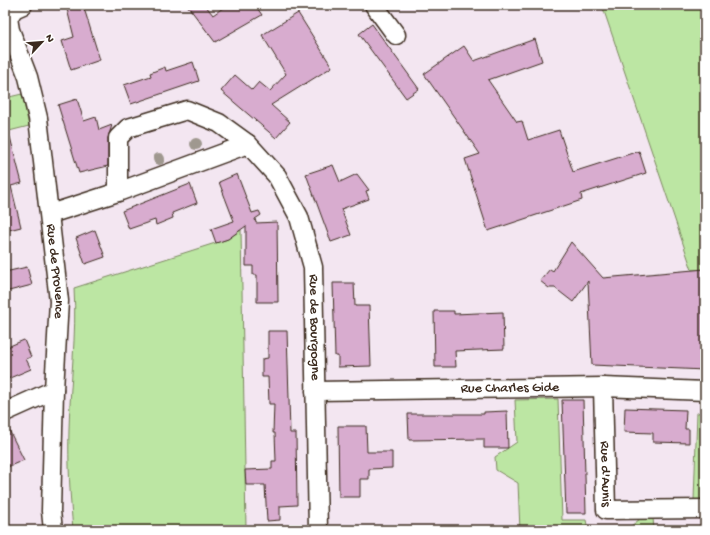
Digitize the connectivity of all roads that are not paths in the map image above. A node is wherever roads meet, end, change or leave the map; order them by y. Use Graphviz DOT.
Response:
graph roads {
  1 [pos="23,5"];
  2 [pos="374,5"];
  3 [pos="7,18"];
  4 [pos="396,35"];
  5 [pos="248,144"];
  6 [pos="118,192"];
  7 [pos="50,214"];
  8 [pos="603,387"];
  9 [pos="54,390"];
  10 [pos="315,391"];
  11 [pos="705,391"];
  12 [pos="5,412"];
  13 [pos="705,509"];
  14 [pos="54,530"];
  15 [pos="318,530"];
  1 -- 3 [label="street"];
  2 -- 4 [label="street"];
  3 -- 7 [label="street, Rue de Provence"];
  5 -- 6 [label="street"];
  5 -- 6 [label="street, Rue de Bourgogne"];
  5 -- 10 [label="street, Rue de Bourgogne"];
  6 -- 7 [label="street"];
  7 -- 9 [label="street, Rue de Provence"];
  8 -- 10 [label="street, Rue Charles Gide"];
  8 -- 11 [label="street, Rue Charles Gide"];
  8 -- 13 [label="street, Rue d'Aunis"];
  9 -- 12 [label="street"];
  9 -- 14 [label="street, Rue de Provence"];
  10 -- 15 [label="street, Rue de Bourgogne"];
}
